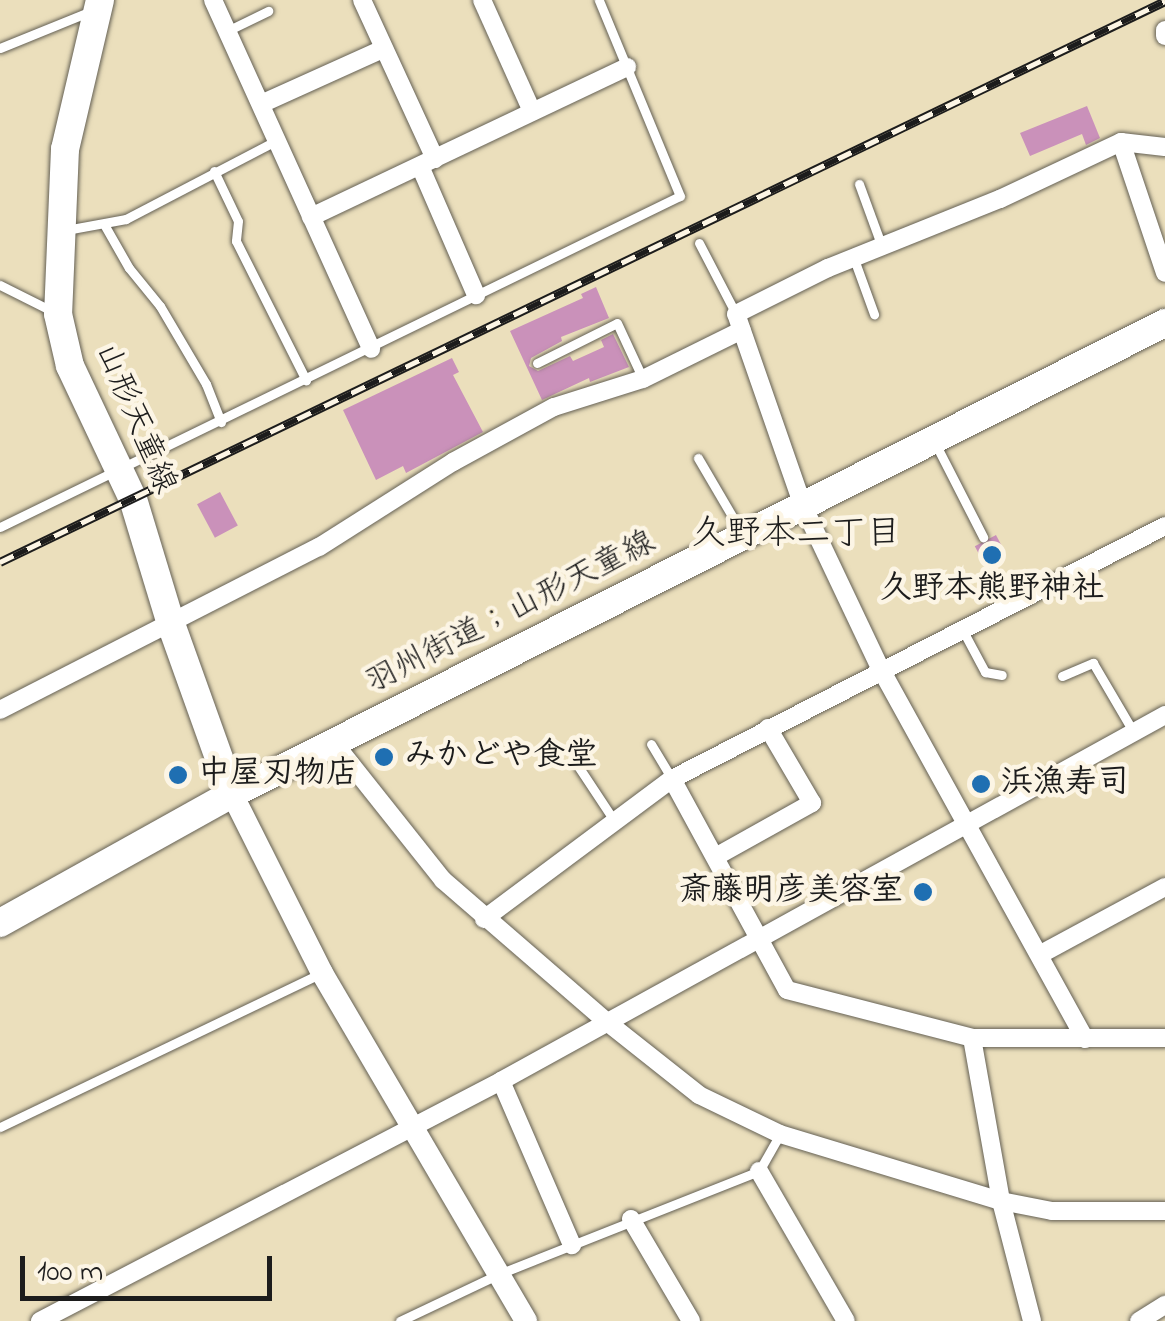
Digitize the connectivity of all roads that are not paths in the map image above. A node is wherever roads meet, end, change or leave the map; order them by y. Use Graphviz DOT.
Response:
graph roads {
  1 [pos="213,0"];
  2 [pos="362,0"];
  3 [pos="482,0"];
  4 [pos="599,0"];
  5 [pos="99,4"];
  6 [pos="268,11"];
  7 [pos="227,31"];
  8 [pos="0,48"];
  9 [pos="383,49"];
  10 [pos="626,67"];
  11 [pos="261,104"];
  12 [pos="532,110"];
  13 [pos="277,140"];
  14 [pos="1121,142"];
  15 [pos="1165,146"];
  16 [pos="428,162"];
  17 [pos="214,171"];
  18 [pos="859,184"];
  19 [pos="311,217"];
  20 [pos="106,226"];
  21 [pos="62,230"];
  22 [pos="699,243"];
  23 [pos="882,247"];
  24 [pos="854,258"];
  25 [pos="1165,273"];
  26 [pos="0,285"];
  27 [pos="476,296"];
  28 [pos="58,314"];
  29 [pos="874,314"];
  30 [pos="739,322"];
  31 [pos="1165,323"];
  32 [pos="371,349"];
  33 [pos="537,363"];
  34 [pos="642,378"];
  35 [pos="306,380"];
  36 [pos="221,422"];
  37 [pos="934,441"];
  38 [pos="698,458"];
  39 [pos="121,469"];
  40 [pos="804,506"];
  41 [pos="1165,526"];
  42 [pos="0,527"];
  43 [pos="744,536"];
  44 [pos="983,537"];
  45 [pos="171,624"];
  46 [pos="962,629"];
  47 [pos="881,670"];
  48 [pos="1002,676"];
  49 [pos="1062,676"];
  50 [pos="0,710"];
  51 [pos="1165,716"];
  52 [pos="768,728"];
  53 [pos="1134,732"];
  54 [pos="334,742"];
  55 [pos="651,744"];
  56 [pos="578,766"];
  57 [pos="672,780"];
  58 [pos="232,794"];
  59 [pos="616,822"];
  60 [pos="967,824"];
  61 [pos="716,856"];
  62 [pos="1165,887"];
  63 [pos="484,919"];
  64 [pos="0,923"];
  65 [pos="759,939"];
  66 [pos="1041,954"];
  67 [pos="322,973"];
  68 [pos="607,1022"];
  69 [pos="972,1038"];
  70 [pos="1165,1038"];
  71 [pos="1085,1039"];
  72 [pos="501,1080"];
  73 [pos="0,1127"];
  74 [pos="412,1128"];
  75 [pos="780,1134"];
  76 [pos="759,1171"];
  77 [pos="1001,1201"];
  78 [pos="1165,1211"];
  79 [pos="632,1219"];
  80 [pos="572,1245"];
  81 [pos="499,1274"];
  82 [pos="1165,1306"];
  83 [pos="40,1321"];
  84 [pos="400,1321"];
  85 [pos="526,1321"];
  86 [pos="691,1321"];
  87 [pos="846,1321"];
  88 [pos="1032,1321"];
  89 [pos="1140,1321"];
  1 -- 7 [label="street"];
  2 -- 9 [label="street"];
  3 -- 12 [label="street"];
  4 -- 10 [label="lane"];
  5 -- 8 [label="lane"];
  5 -- 21 [label="main road, 山形天童線"];
  6 -- 7 [label="lane"];
  7 -- 11 [label="street"];
  9 -- 11 [label="street"];
  9 -- 16 [label="street"];
  10 -- 12 [label="street"];
  10 -- 27 [label="lane"];
  11 -- 13 [label="street"];
  12 -- 16 [label="street"];
  13 -- 17 [label="lane"];
  13 -- 19 [label="street"];
  14 -- 15 [label="street"];
  14 -- 23 [label="street"];
  14 -- 25 [label="street"];
  16 -- 19 [label="street"];
  16 -- 27 [label="street"];
  17 -- 20 [label="lane"];
  17 -- 35 [label="lane"];
  18 -- 23 [label="lane"];
  19 -- 32 [label="street"];
  20 -- 21 [label="lane"];
  20 -- 36 [label="lane"];
  21 -- 28 [label="main road, 山形天童線"];
  22 -- 30 [label="lane"];
  23 -- 24 [label="street"];
  24 -- 29 [label="lane"];
  24 -- 30 [label="street"];
  26 -- 28 [label="lane"];
  27 -- 32 [label="lane"];
  28 -- 39 [label="main road, 山形天童線"];
  30 -- 34 [label="street"];
  30 -- 40 [label="street"];
  31 -- 37 [label="main road, 羽州街道；山形天童線"];
  32 -- 35 [label="lane"];
  33 -- 34 [label="lane"];
  34 -- 45 [label="street"];
  35 -- 36 [label="lane"];
  36 -- 39 [label="lane"];
  37 -- 40 [label="main road, 羽州街道；山形天童線"];
  37 -- 44 [label="lane"];
  38 -- 43 [label="lane"];
  39 -- 42 [label="lane"];
  39 -- 45 [label="main road, 山形天童線"];
  40 -- 43 [label="main road, 羽州街道；山形天童線"];
  40 -- 47 [label="street"];
  41 -- 46 [label="street"];
  43 -- 54 [label="main road, 羽州街道；山形天童線"];
  45 -- 50 [label="street"];
  45 -- 58 [label="main road, 山形天童線"];
  46 -- 47 [label="street"];
  46 -- 48 [label="lane"];
  47 -- 52 [label="street"];
  47 -- 60 [label="street"];
  49 -- 53 [label="lane"];
  51 -- 53 [label="street"];
  52 -- 57 [label="street"];
  52 -- 61 [label="street"];
  53 -- 60 [label="street"];
  54 -- 58 [label="main road, 羽州街道；山形天童線"];
  54 -- 63 [label="street"];
  55 -- 57 [label="lane"];
  56 -- 59 [label="lane"];
  57 -- 59 [label="street"];
  57 -- 61 [label="street"];
  58 -- 64 [label="main road, 羽州街道；山形天童線"];
  58 -- 67 [label="street"];
  59 -- 63 [label="street"];
  60 -- 65 [label="street"];
  60 -- 66 [label="street"];
  61 -- 65 [label="street"];
  62 -- 66 [label="street"];
  63 -- 68 [label="street"];
  65 -- 68 [label="street"];
  65 -- 69 [label="street"];
  66 -- 71 [label="street"];
  67 -- 73 [label="lane"];
  67 -- 74 [label="street"];
  68 -- 72 [label="street"];
  68 -- 75 [label="street"];
  69 -- 71 [label="street"];
  69 -- 77 [label="street"];
  70 -- 71 [label="street"];
  72 -- 74 [label="street"];
  72 -- 80 [label="street"];
  74 -- 81 [label="street"];
  74 -- 83 [label="street"];
  75 -- 76 [label="lane"];
  75 -- 77 [label="street"];
  76 -- 79 [label="lane"];
  76 -- 87 [label="street"];
  77 -- 78 [label="street"];
  77 -- 88 [label="street"];
  79 -- 80 [label="lane"];
  79 -- 86 [label="street"];
  80 -- 81 [label="lane"];
  81 -- 84 [label="lane"];
  81 -- 85 [label="street"];
  82 -- 89 [label="street"];
}
